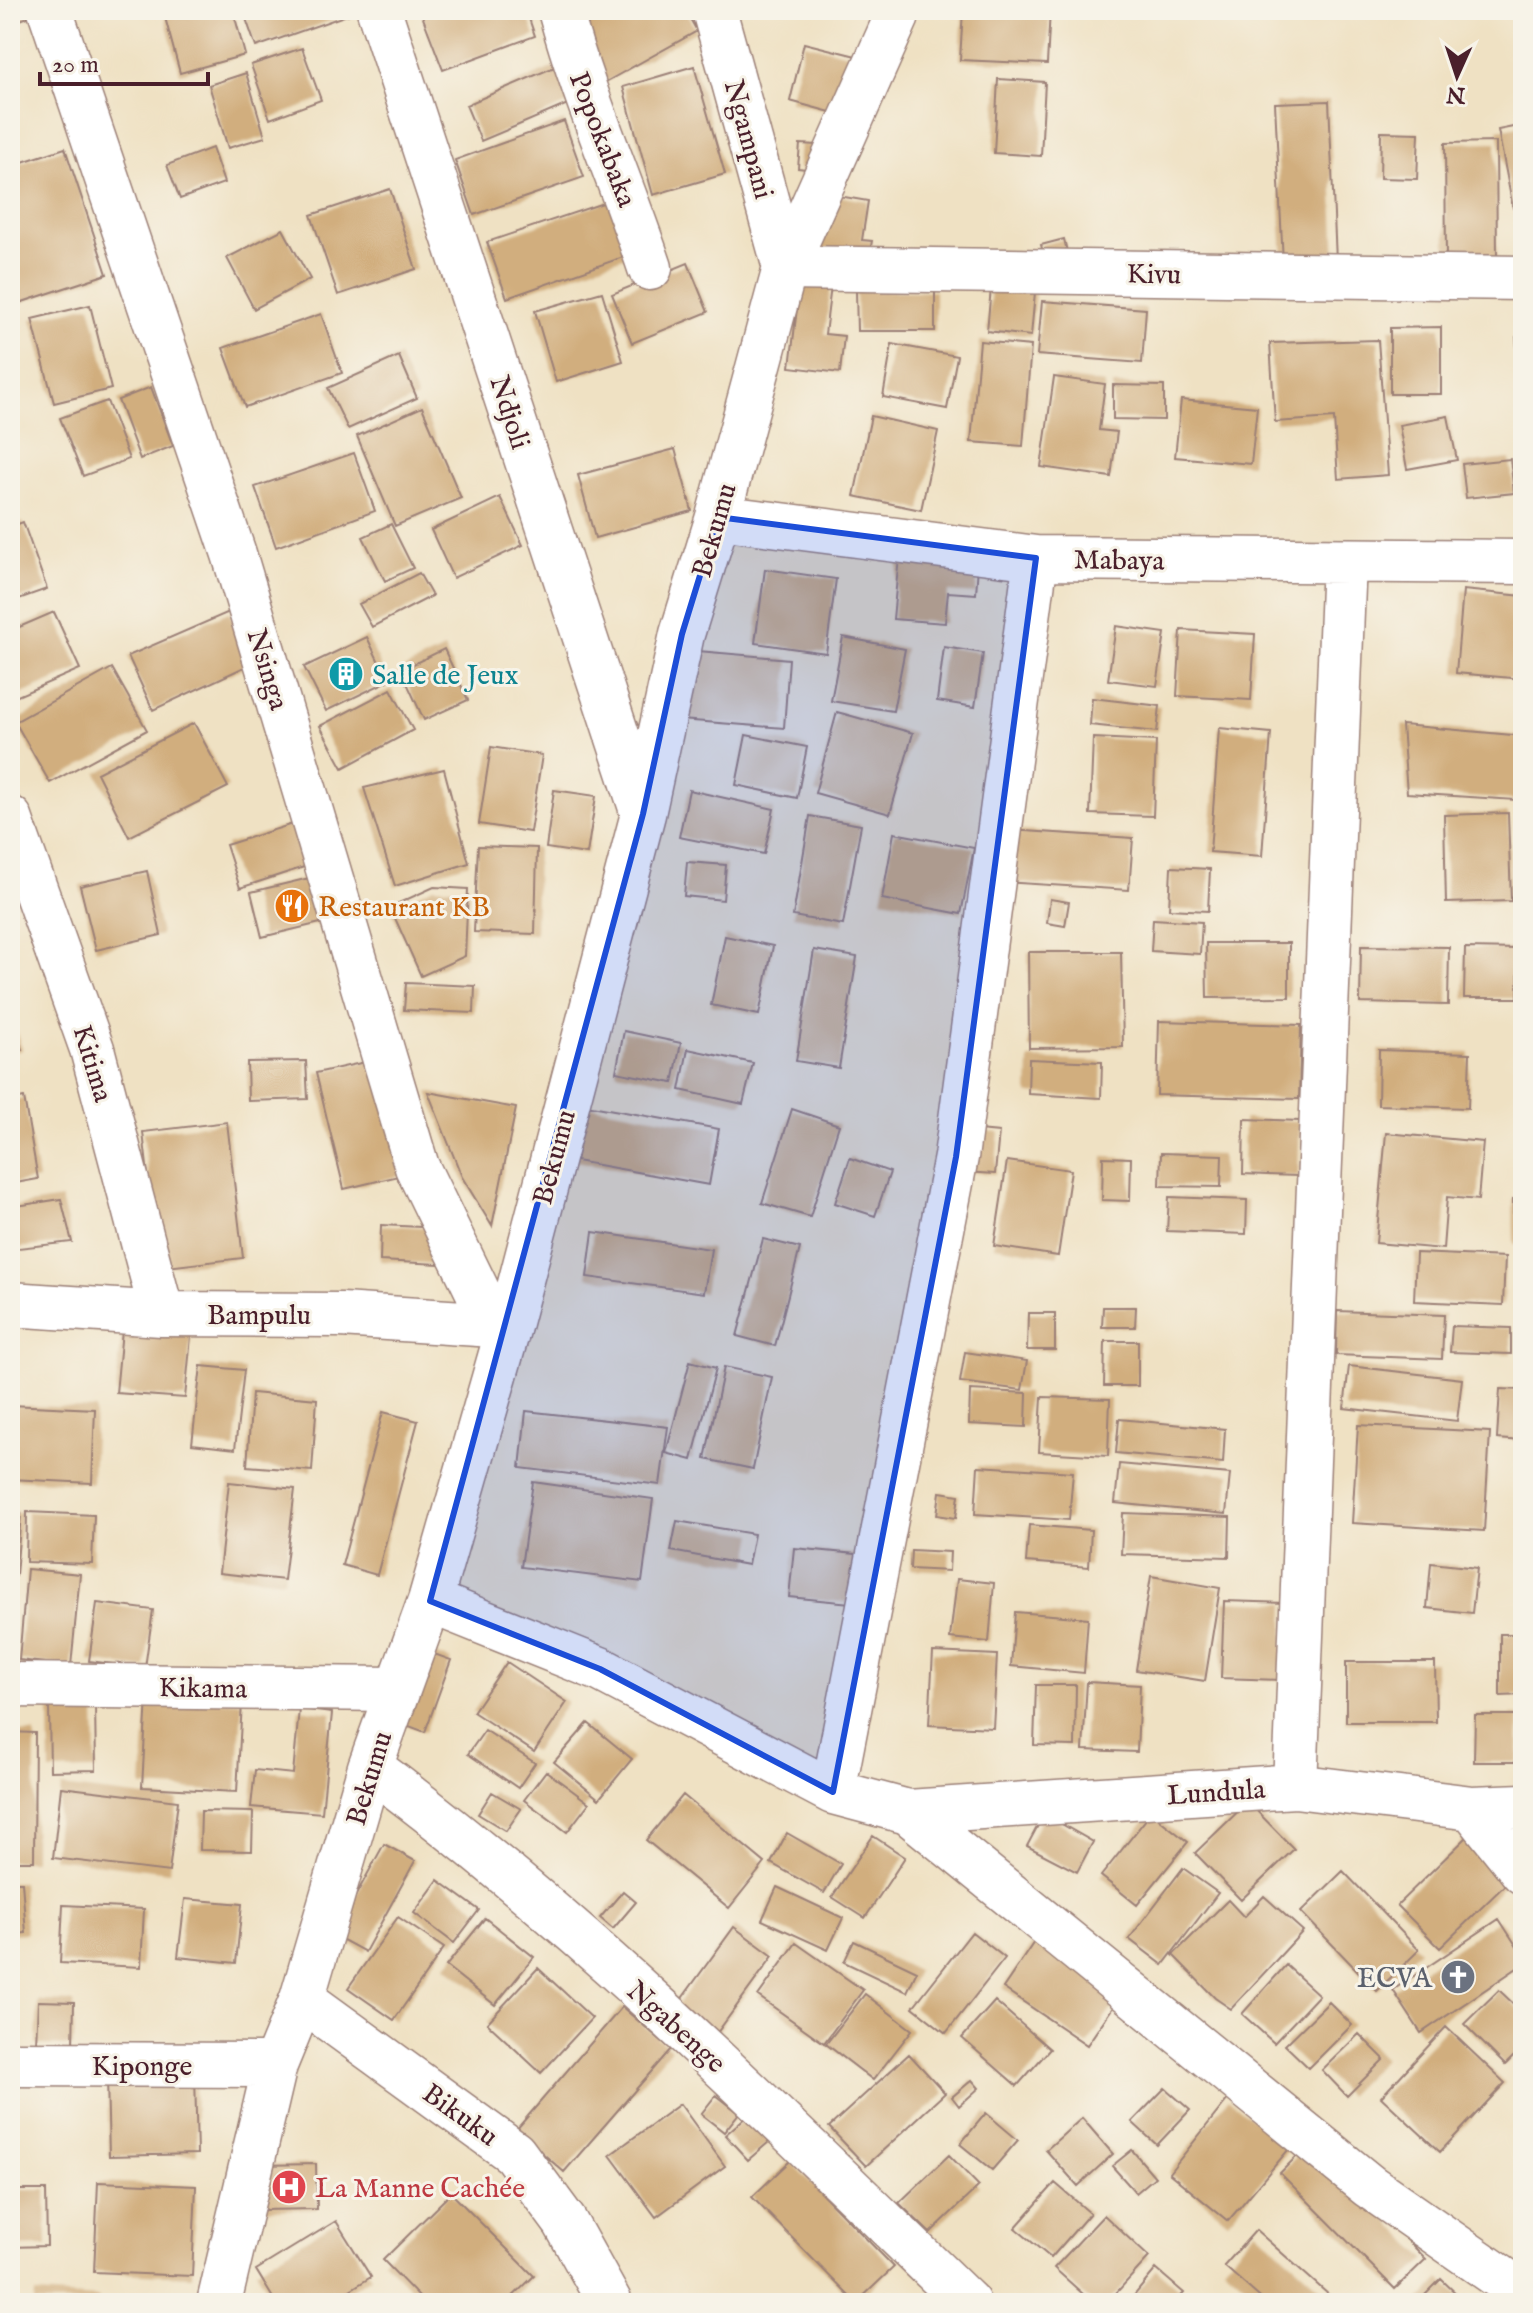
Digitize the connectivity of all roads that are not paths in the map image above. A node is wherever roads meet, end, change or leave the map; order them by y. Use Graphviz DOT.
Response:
graph roads {
  1 [pos="50,10"];
  2 [pos="379,10"];
  3 [pos="560,10"];
  4 [pos="714,10"];
  5 [pos="897,16"];
  6 [pos="650,268"];
  7 [pos="785,268"];
  8 [pos="1523,278"];
  9 [pos="718,517"];
  10 [pos="1036,558"];
  11 [pos="1344,561"];
  12 [pos="1523,562"];
  13 [pos="643,814"];
  14 [pos="10,818"];
  15 [pos="10,1304"];
  16 [pos="162,1314"];
  17 [pos="501,1326"];
  18 [pos="430,1601"];
  19 [pos="10,1685"];
  20 [pos="396,1689"];
  21 [pos="370,1767"];
  22 [pos="1295,1786"];
  23 [pos="833,1792"];
  24 [pos="1523,1806"];
  25 [pos="1472,1808"];
  26 [pos="908,1812"];
  27 [pos="1523,1872"];
  28 [pos="302,1999"];
  29 [pos="10,2064"];
  30 [pos="275,2065"];
  31 [pos="1523,2293"];
  32 [pos="219,2303"];
  33 [pos="610,2303"];
  34 [pos="968,2303"];
  1 -- 17 [label="street, Nsinga"];
  2 -- 13 [label="street, Ndjoli"];
  3 -- 6 [label="street, Popokabaka"];
  4 -- 7 [label="street, Ngampani"];
  5 -- 7 [label="street, Bekumu"];
  7 -- 8 [label="street, Kivu"];
  7 -- 9 [label="street, Bekumu"];
  9 -- 10 [label="street, Mabaya"];
  9 -- 13 [label="street, Bekumu"];
  10 -- 11 [label="street, Mabaya"];
  10 -- 23 [label="street"];
  11 -- 12 [label="street, Mabaya"];
  11 -- 22 [label="street"];
  13 -- 17 [label="street, Bekumu"];
  14 -- 16 [label="street, Kitima"];
  15 -- 16 [label="street, Bampulu"];
  16 -- 17 [label="street, Bampulu"];
  17 -- 18 [label="street, Bekumu"];
  18 -- 20 [label="street, Bekumu"];
  18 -- 23 [label="street"];
  19 -- 20 [label="street, Kikama"];
  20 -- 21 [label="street, Bekumu"];
  21 -- 28 [label="street, Bekumu"];
  21 -- 34 [label="street, Ngabenge"];
  22 -- 25 [label="street, Lundula"];
  22 -- 26 [label="street, Lundula"];
  23 -- 26 [label="street"];
  24 -- 25 [label="street, Lundula"];
  25 -- 27 [label="street"];
  26 -- 31 [label="street"];
  28 -- 30 [label="street, Bekumu"];
  28 -- 33 [label="street, Bikuku"];
  29 -- 30 [label="street, Kiponge"];
  30 -- 32 [label="street, Bekumu"];
}
